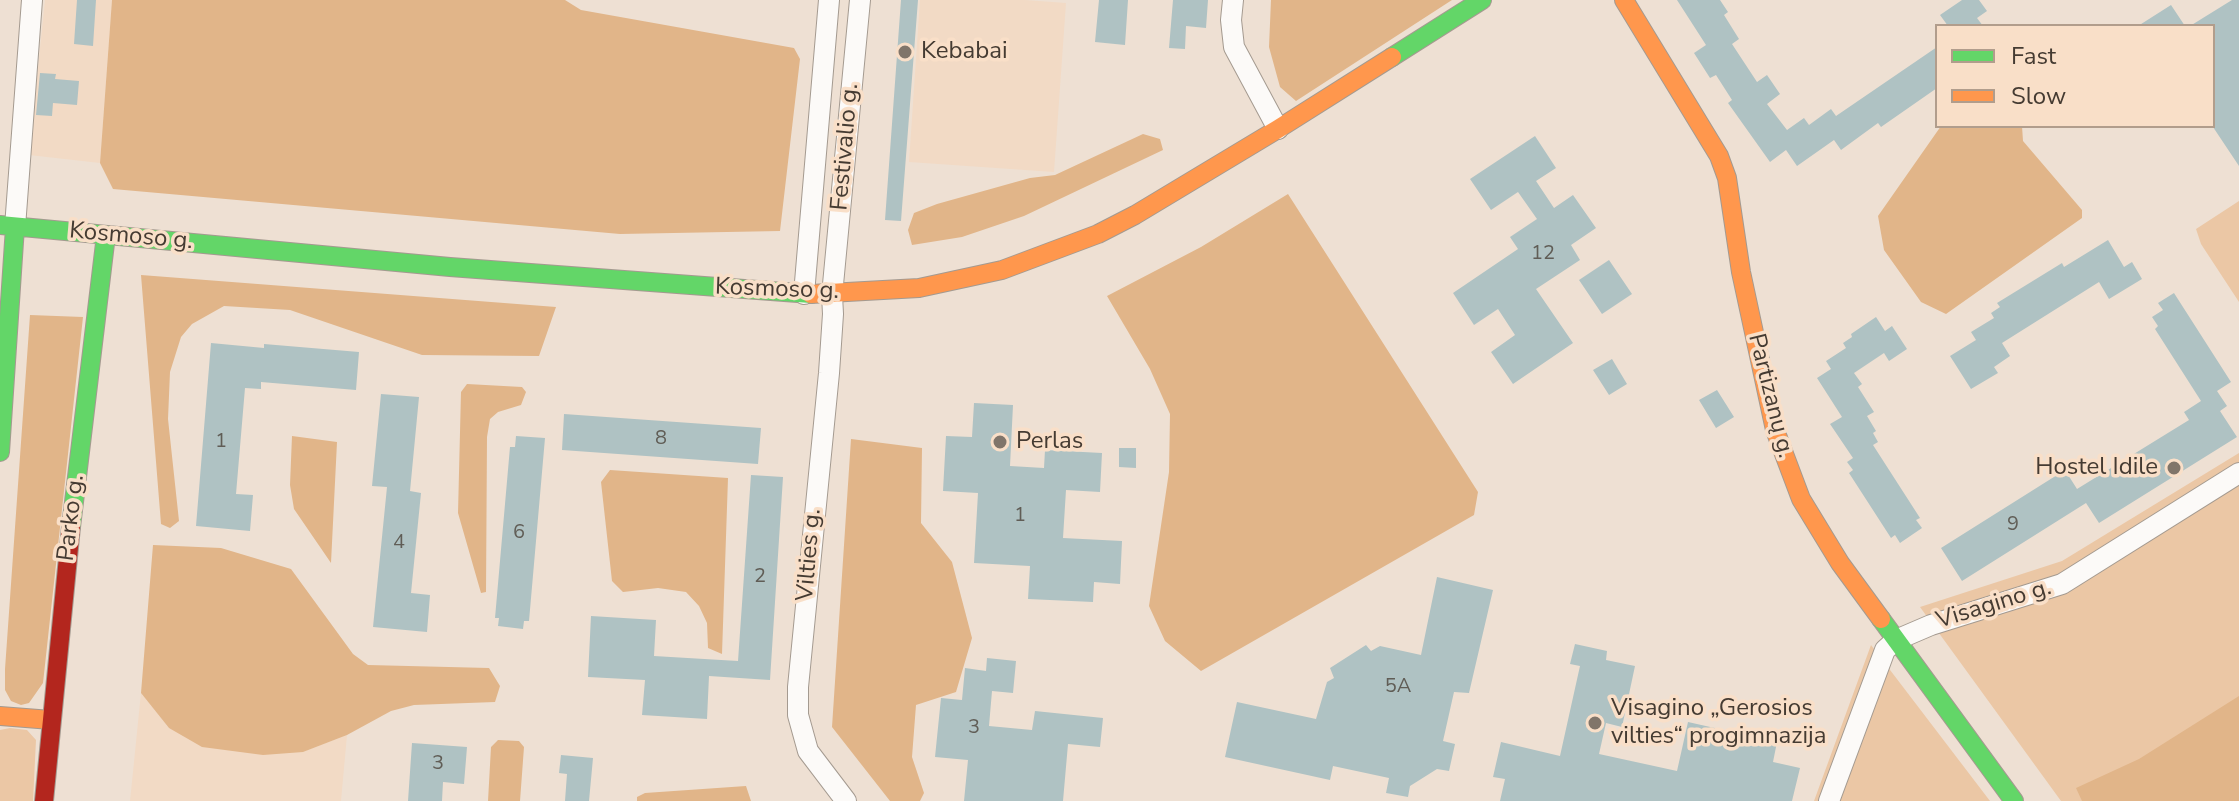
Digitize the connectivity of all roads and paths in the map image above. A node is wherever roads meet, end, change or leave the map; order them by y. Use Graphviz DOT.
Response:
graph roads {
  1 [pos="32,0"];
  2 [pos="829,0"];
  3 [pos="860,0"];
  4 [pos="1233,0"];
  5 [pos="1482,0"];
  6 [pos="1624,0"];
  7 [pos="1278,129"];
  8 [pos="8,226"];
  9 [pos="106,235"];
  10 [pos="804,294"];
  11 [pos="832,295"];
  12 [pos="0,452"];
  13 [pos="2239,473"];
  14 [pos="1896,640"];
  15 [pos="0,716"];
  16 [pos="51,720"];
  17 [pos="44,801"];
  18 [pos="846,801"];
  19 [pos="1829,801"];
  20 [pos="2014,801"];
  1 -- 8 [label="street"];
  2 -- 10 [label="street, Festivalio g."];
  3 -- 11 [label="street, Festivalio g."];
  4 -- 7 [label="street"];
  5 -- 7 [label="street, Kosmoso g."];
  6 -- 14 [label="street, Partizanų g."];
  7 -- 11 [label="street, Kosmoso g."];
  8 -- 9 [label="street, Kosmoso g."];
  8 -- 12 [label="street"];
  9 -- 10 [label="street, Kosmoso g."];
  9 -- 16 [label="street, Parko g."];
  10 -- 11 [label="street, Kosmoso g."];
  11 -- 18 [label="street, Vilties g."];
  13 -- 14 [label="street, Visagino g."];
  14 -- 19 [label="street"];
  14 -- 20 [label="street, Partizanų g."];
  15 -- 16 [label="street"];
  16 -- 17 [label="street, Parko g."];
}
